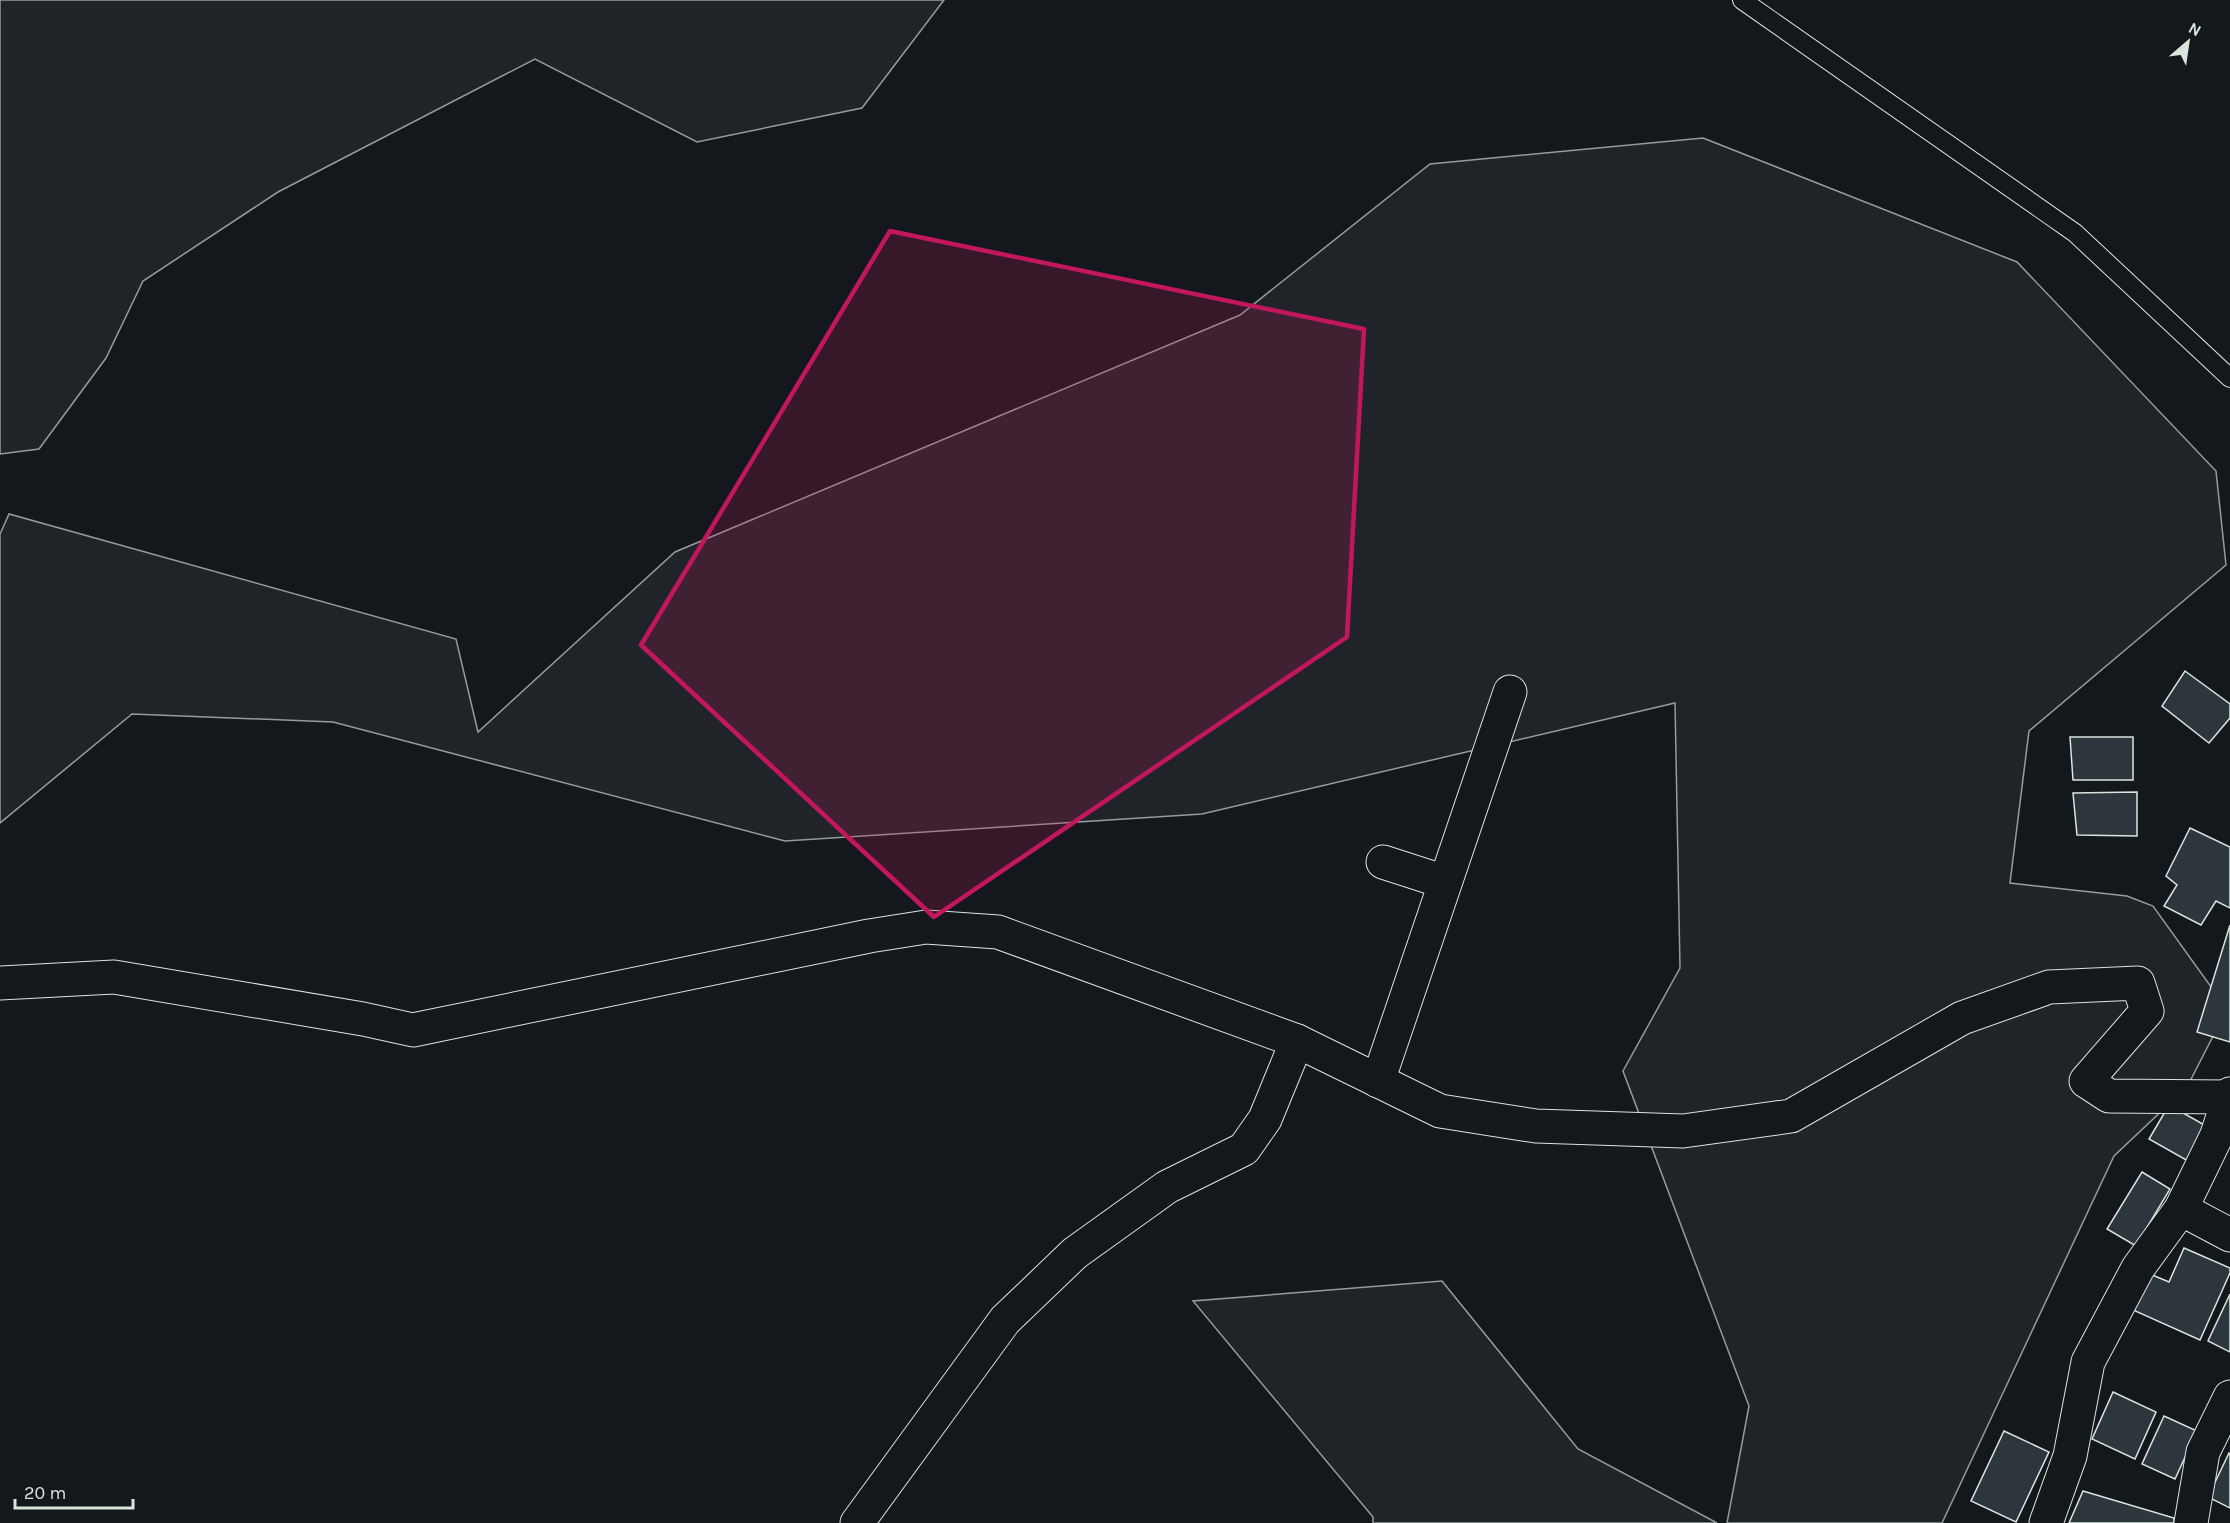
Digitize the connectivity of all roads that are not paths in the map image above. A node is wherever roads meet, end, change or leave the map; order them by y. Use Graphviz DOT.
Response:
graph roads {
  1 [pos="1742,0"];
  2 [pos="2230,378"];
  3 [pos="1510,692"];
  4 [pos="1383,862"];
  5 [pos="1445,882"];
  6 [pos="0,983"];
  7 [pos="1297,1041"];
  8 [pos="1378,1081"];
  9 [pos="2230,1096"];
  10 [pos="2181,1209"];
  11 [pos="2230,1235"];
  12 [pos="2230,1398"];
  13 [pos="857,1523"];
  14 [pos="2046,1523"];
  15 [pos="2191,1523"];
  1 -- 2 [label="lane"];
  3 -- 5 [label="street"];
  4 -- 5 [label="street"];
  5 -- 8 [label="street"];
  6 -- 7 [label="street"];
  7 -- 8 [label="street"];
  7 -- 13 [label="street"];
  8 -- 9 [label="street"];
  9 -- 10 [label="street"];
  10 -- 11 [label="street"];
  10 -- 14 [label="street"];
  12 -- 15 [label="street"];
}
